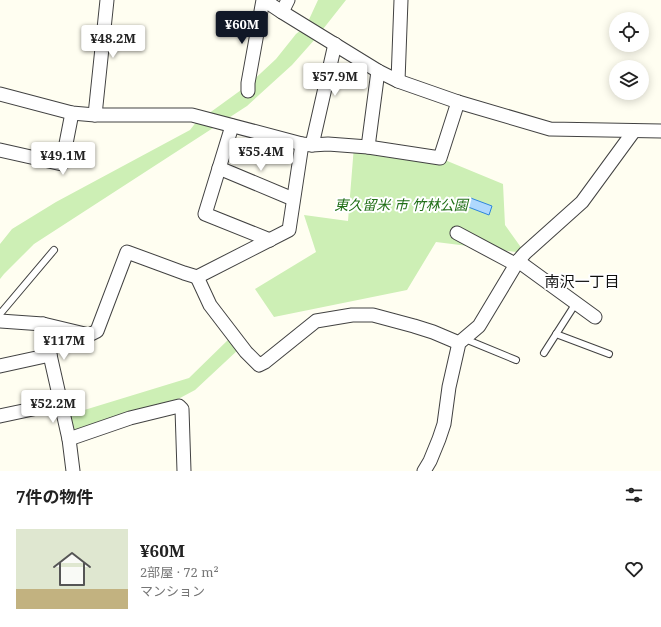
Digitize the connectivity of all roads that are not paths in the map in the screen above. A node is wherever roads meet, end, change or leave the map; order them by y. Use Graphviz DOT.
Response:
graph roads {
  1 [pos="107,0"];
  2 [pos="264,0"];
  3 [pos="288,0"];
  4 [pos="401,0"];
  5 [pos="282,12"];
  6 [pos="334,44"];
  7 [pos="378,71"];
  8 [pos="398,81"];
  9 [pos="248,91"];
  10 [pos="0,94"];
  11 [pos="458,102"];
  12 [pos="72,113"];
  13 [pos="95,116"];
  14 [pos="232,126"];
  15 [pos="634,131"];
  16 [pos="661,131"];
  17 [pos="307,144"];
  18 [pos="368,147"];
  19 [pos="0,150"];
  20 [pos="219,168"];
  21 [pos="293,199"];
  22 [pos="457,233"];
  23 [pos="270,240"];
  24 [pos="54,250"];
  25 [pos="516,262"];
  26 [pos="197,277"];
  27 [pos="576,303"];
  28 [pos="0,314"];
  29 [pos="595,317"];
  30 [pos="0,321"];
  31 [pos="42,324"];
  32 [pos="556,334"];
  33 [pos="461,341"];
  34 [pos="544,353"];
  35 [pos="609,354"];
  36 [pos="50,355"];
  37 [pos="516,360"];
  38 [pos="0,366"];
  39 [pos="61,403"];
  40 [pos="0,416"];
  41 [pos="69,439"];
  42 [pos="73,471"];
  43 [pos="184,471"];
  44 [pos="424,471"];
  1 -- 13 [label="street"];
  2 -- 5 [label="street"];
  2 -- 9 [label="street"];
  3 -- 5 [label="street"];
  4 -- 8 [label="street"];
  5 -- 6 [label="street"];
  6 -- 7 [label="street"];
  6 -- 17 [label="street"];
  7 -- 8 [label="street"];
  7 -- 18 [label="street"];
  8 -- 11 [label="street"];
  10 -- 12 [label="street"];
  11 -- 15 [label="street"];
  11 -- 18 [label="street"];
  12 -- 13 [label="street"];
  12 -- 19 [label="street"];
  13 -- 14 [label="street"];
  14 -- 17 [label="street"];
  14 -- 20 [label="street"];
  15 -- 16 [label="street"];
  15 -- 25 [label="street"];
  17 -- 18 [label="street"];
  17 -- 21 [label="street"];
  20 -- 21 [label="street"];
  20 -- 23 [label="street"];
  21 -- 23 [label="street"];
  22 -- 25 [label="street"];
  23 -- 26 [label="street"];
  24 -- 28 [label="lane"];
  25 -- 27 [label="street"];
  25 -- 33 [label="street"];
  26 -- 31 [label="street"];
  26 -- 33 [label="street"];
  27 -- 29 [label="street"];
  27 -- 32 [label="lane"];
  30 -- 31 [label="street"];
  31 -- 36 [label="street"];
  32 -- 34 [label="lane"];
  32 -- 35 [label="lane"];
  33 -- 37 [label="lane"];
  33 -- 44 [label="street"];
  36 -- 38 [label="street"];
  36 -- 39 [label="street"];
  39 -- 40 [label="street"];
  39 -- 41 [label="street"];
  41 -- 42 [label="street"];
  41 -- 43 [label="street"];
}
